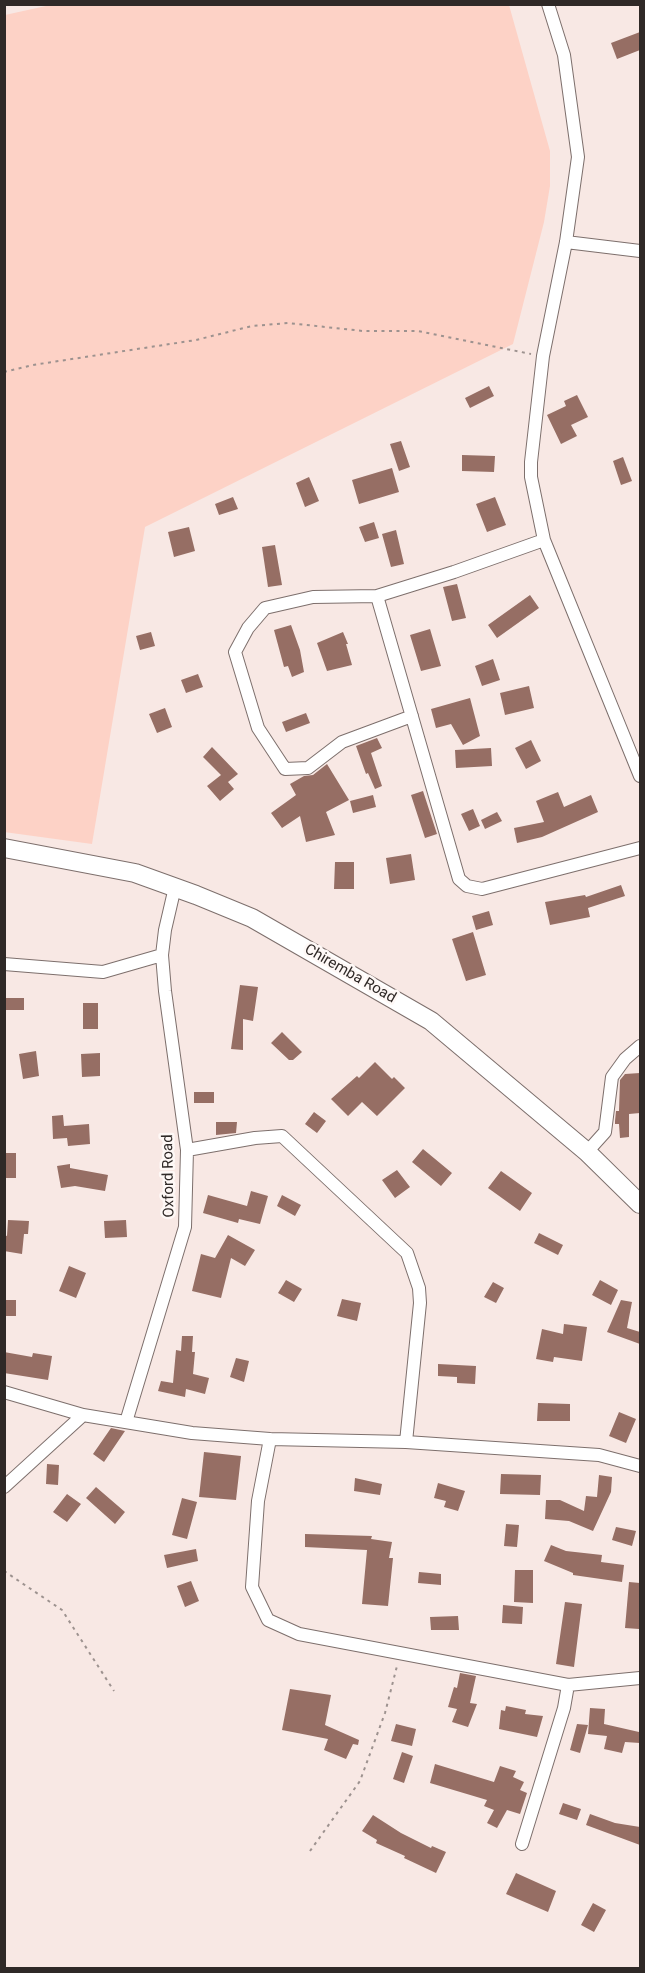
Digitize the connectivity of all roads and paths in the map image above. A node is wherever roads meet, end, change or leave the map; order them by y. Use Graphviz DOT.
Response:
graph roads {
  1 [pos="548,4"];
  2 [pos="566,242"];
  3 [pos="640,251"];
  4 [pos="543,356"];
  5 [pos="4,372"];
  6 [pos="544,540"];
  7 [pos="377,596"];
  8 [pos="412,716"];
  9 [pos="640,776"];
  10 [pos="4,848"];
  11 [pos="640,848"];
  12 [pos="175,887"];
  13 [pos="162,955"];
  14 [pos="4,963"];
  15 [pos="640,1046"];
  16 [pos="187,1150"];
  17 [pos="587,1152"];
  18 [pos="640,1204"];
  19 [pos="4,1392"];
  20 [pos="83,1414"];
  21 [pos="126,1422"];
  22 [pos="270,1439"];
  23 [pos="406,1442"];
  24 [pos="640,1467"];
  25 [pos="4,1487"];
  26 [pos="4,1571"];
  27 [pos="399,1652"];
  28 [pos="640,1678"];
  29 [pos="568,1685"];
  30 [pos="114,1691"];
  31 [pos="522,1844"];
  32 [pos="310,1851"];
  1 -- 2 [label="street"];
  2 -- 3 [label="street"];
  2 -- 4 [label="street"];
  4 -- 5 [label="path"];
  4 -- 6 [label="street"];
  6 -- 7 [label="street"];
  6 -- 9 [label="street"];
  7 -- 8 [label="street"];
  7 -- 8 [label="street"];
  8 -- 11 [label="street"];
  10 -- 12 [label="main road, Chiremba Road"];
  12 -- 13 [label="street, Oxford Road"];
  12 -- 17 [label="main road, Chiremba Road"];
  13 -- 14 [label="street"];
  13 -- 16 [label="street, Oxford Road"];
  15 -- 17 [label="street"];
  16 -- 21 [label="street, Oxford Road"];
  16 -- 23 [label="street"];
  17 -- 18 [label="main road, Chiremba Road"];
  19 -- 20 [label="street"];
  20 -- 21 [label="street"];
  20 -- 25 [label="street"];
  21 -- 22 [label="street"];
  22 -- 23 [label="street"];
  22 -- 27 [label="street"];
  23 -- 24 [label="street"];
  26 -- 30 [label="path"];
  27 -- 29 [label="street"];
  27 -- 32 [label="path"];
  28 -- 29 [label="street"];
  29 -- 31 [label="street"];
}
